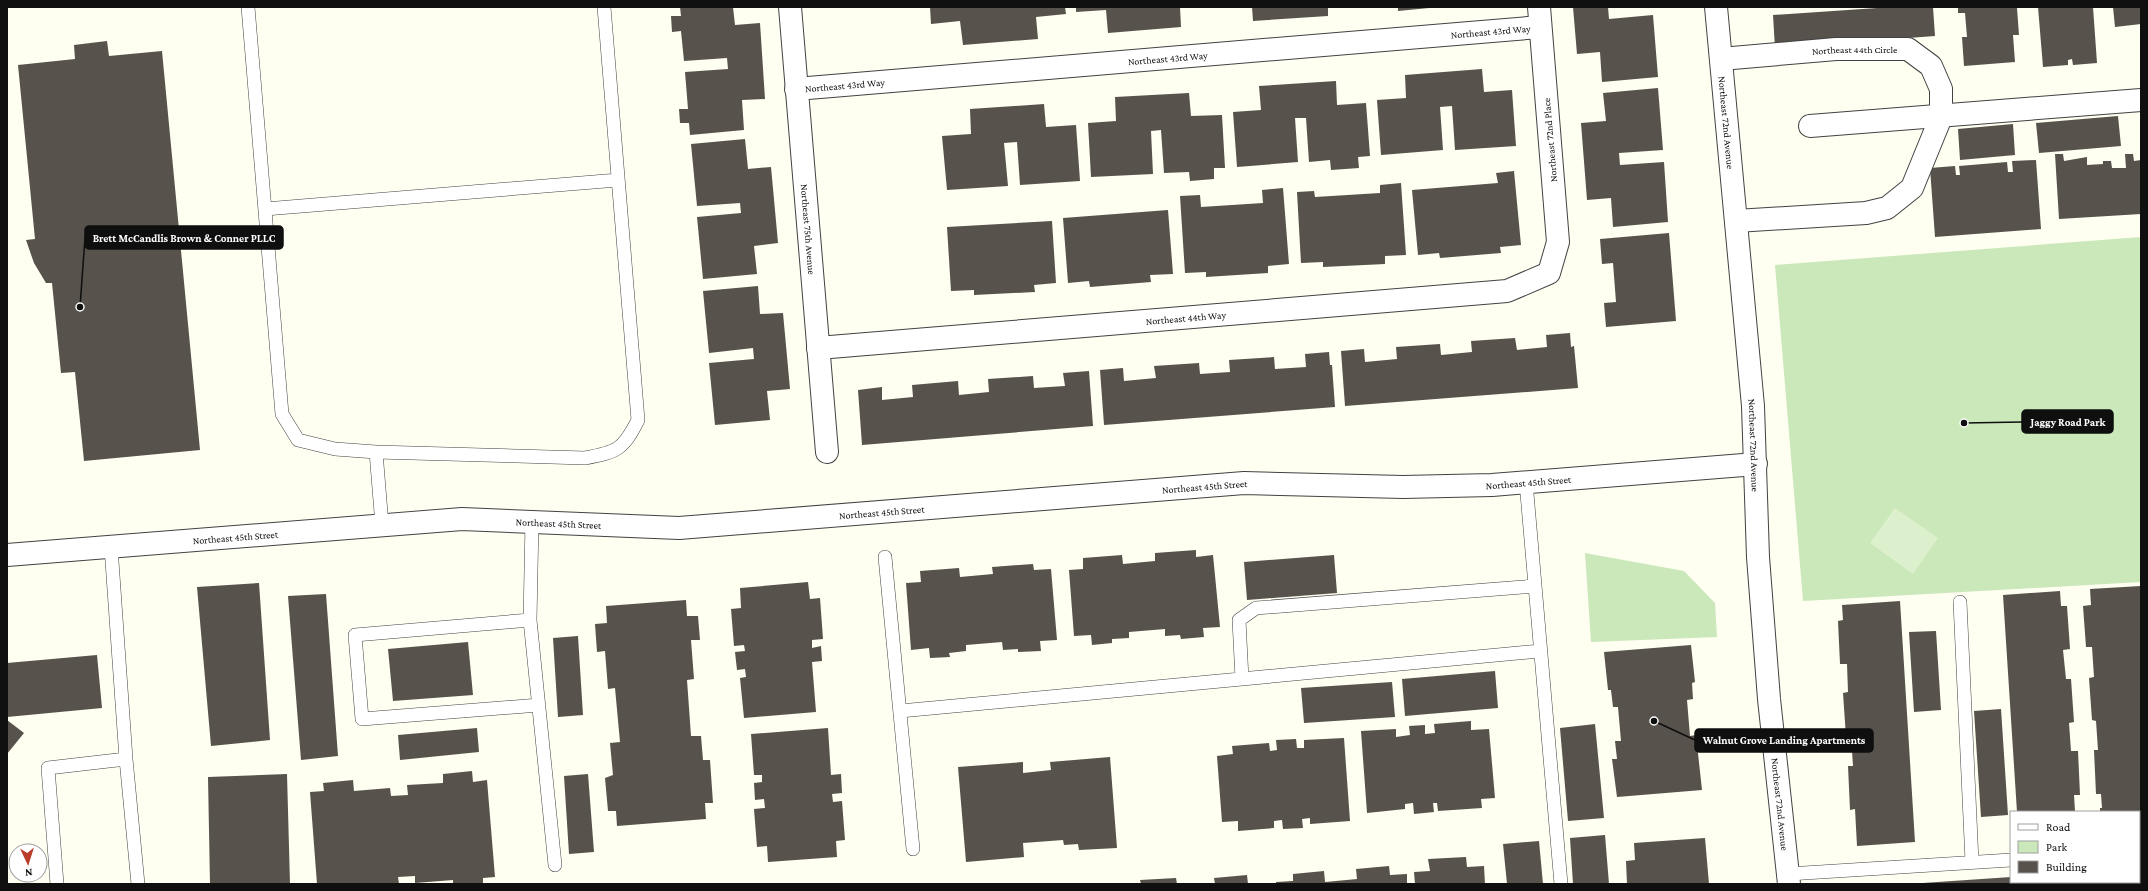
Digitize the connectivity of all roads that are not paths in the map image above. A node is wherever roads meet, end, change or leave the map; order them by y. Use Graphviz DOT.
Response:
graph roads {
  1 [pos="248,7"];
  2 [pos="604,7"];
  3 [pos="790,7"];
  4 [pos="1716,7"];
  5 [pos="1539,17"];
  6 [pos="1721,59"];
  7 [pos="796,89"];
  8 [pos="2141,100"];
  9 [pos="1941,117"];
  10 [pos="1810,126"];
  11 [pos="618,180"];
  12 [pos="265,209"];
  13 [pos="1736,221"];
  14 [pos="1549,273"];
  15 [pos="818,348"];
  16 [pos="376,452"];
  17 [pos="827,452"];
  18 [pos="1756,464"];
  19 [pos="1526,482"];
  20 [pos="532,521"];
  21 [pos="382,525"];
  22 [pos="110,547"];
  23 [pos="7,555"];
  24 [pos="885,557"];
  25 [pos="1535,586"];
  26 [pos="1960,602"];
  27 [pos="530,620"];
  28 [pos="1540,651"];
  29 [pos="1242,679"];
  30 [pos="539,705"];
  31 [pos="900,711"];
  32 [pos="126,760"];
  33 [pos="913,849"];
  34 [pos="2010,860"];
  35 [pos="1972,862"];
  36 [pos="555,865"];
  37 [pos="1789,879"];
  38 [pos="57,884"];
  39 [pos="138,884"];
  40 [pos="1562,884"];
  1 -- 12 [label="lane"];
  2 -- 11 [label="lane"];
  3 -- 7 [label="street, Northeast 75th Avenue"];
  4 -- 6 [label="street, Northeast 72nd Avenue"];
  5 -- 7 [label="street, Northeast 43rd Way"];
  5 -- 14 [label="street, Northeast 72nd Place"];
  6 -- 9 [label="street, Northeast 44th Circle"];
  6 -- 13 [label="street, Northeast 72nd Avenue"];
  7 -- 15 [label="street, Northeast 75th Avenue"];
  8 -- 9 [label="street"];
  9 -- 10 [label="street"];
  9 -- 13 [label="street, Northeast 44th Circle"];
  11 -- 12 [label="lane"];
  11 -- 16 [label="lane"];
  12 -- 16 [label="lane"];
  13 -- 18 [label="street, Northeast 72nd Avenue"];
  14 -- 15 [label="street, Northeast 44th Way"];
  15 -- 17 [label="street, Northeast 75th Avenue"];
  16 -- 21 [label="lane"];
  18 -- 19 [label="street, Northeast 45th Street"];
  18 -- 37 [label="street, Northeast 72nd Avenue"];
  19 -- 20 [label="street, Northeast 45th Street"];
  19 -- 25 [label="lane"];
  20 -- 21 [label="street, Northeast 45th Street"];
  20 -- 27 [label="lane"];
  21 -- 22 [label="street, Northeast 45th Street"];
  22 -- 23 [label="street, Northeast 45th Street"];
  22 -- 32 [label="lane"];
  24 -- 31 [label="lane"];
  25 -- 28 [label="lane"];
  25 -- 29 [label="lane"];
  26 -- 35 [label="lane"];
  27 -- 30 [label="lane"];
  27 -- 30 [label="lane"];
  28 -- 29 [label="lane"];
  28 -- 40 [label="lane"];
  29 -- 31 [label="lane"];
  30 -- 36 [label="lane"];
  31 -- 33 [label="lane"];
  32 -- 38 [label="lane"];
  32 -- 39 [label="lane"];
  34 -- 35 [label="lane"];
  35 -- 37 [label="lane"];
}
